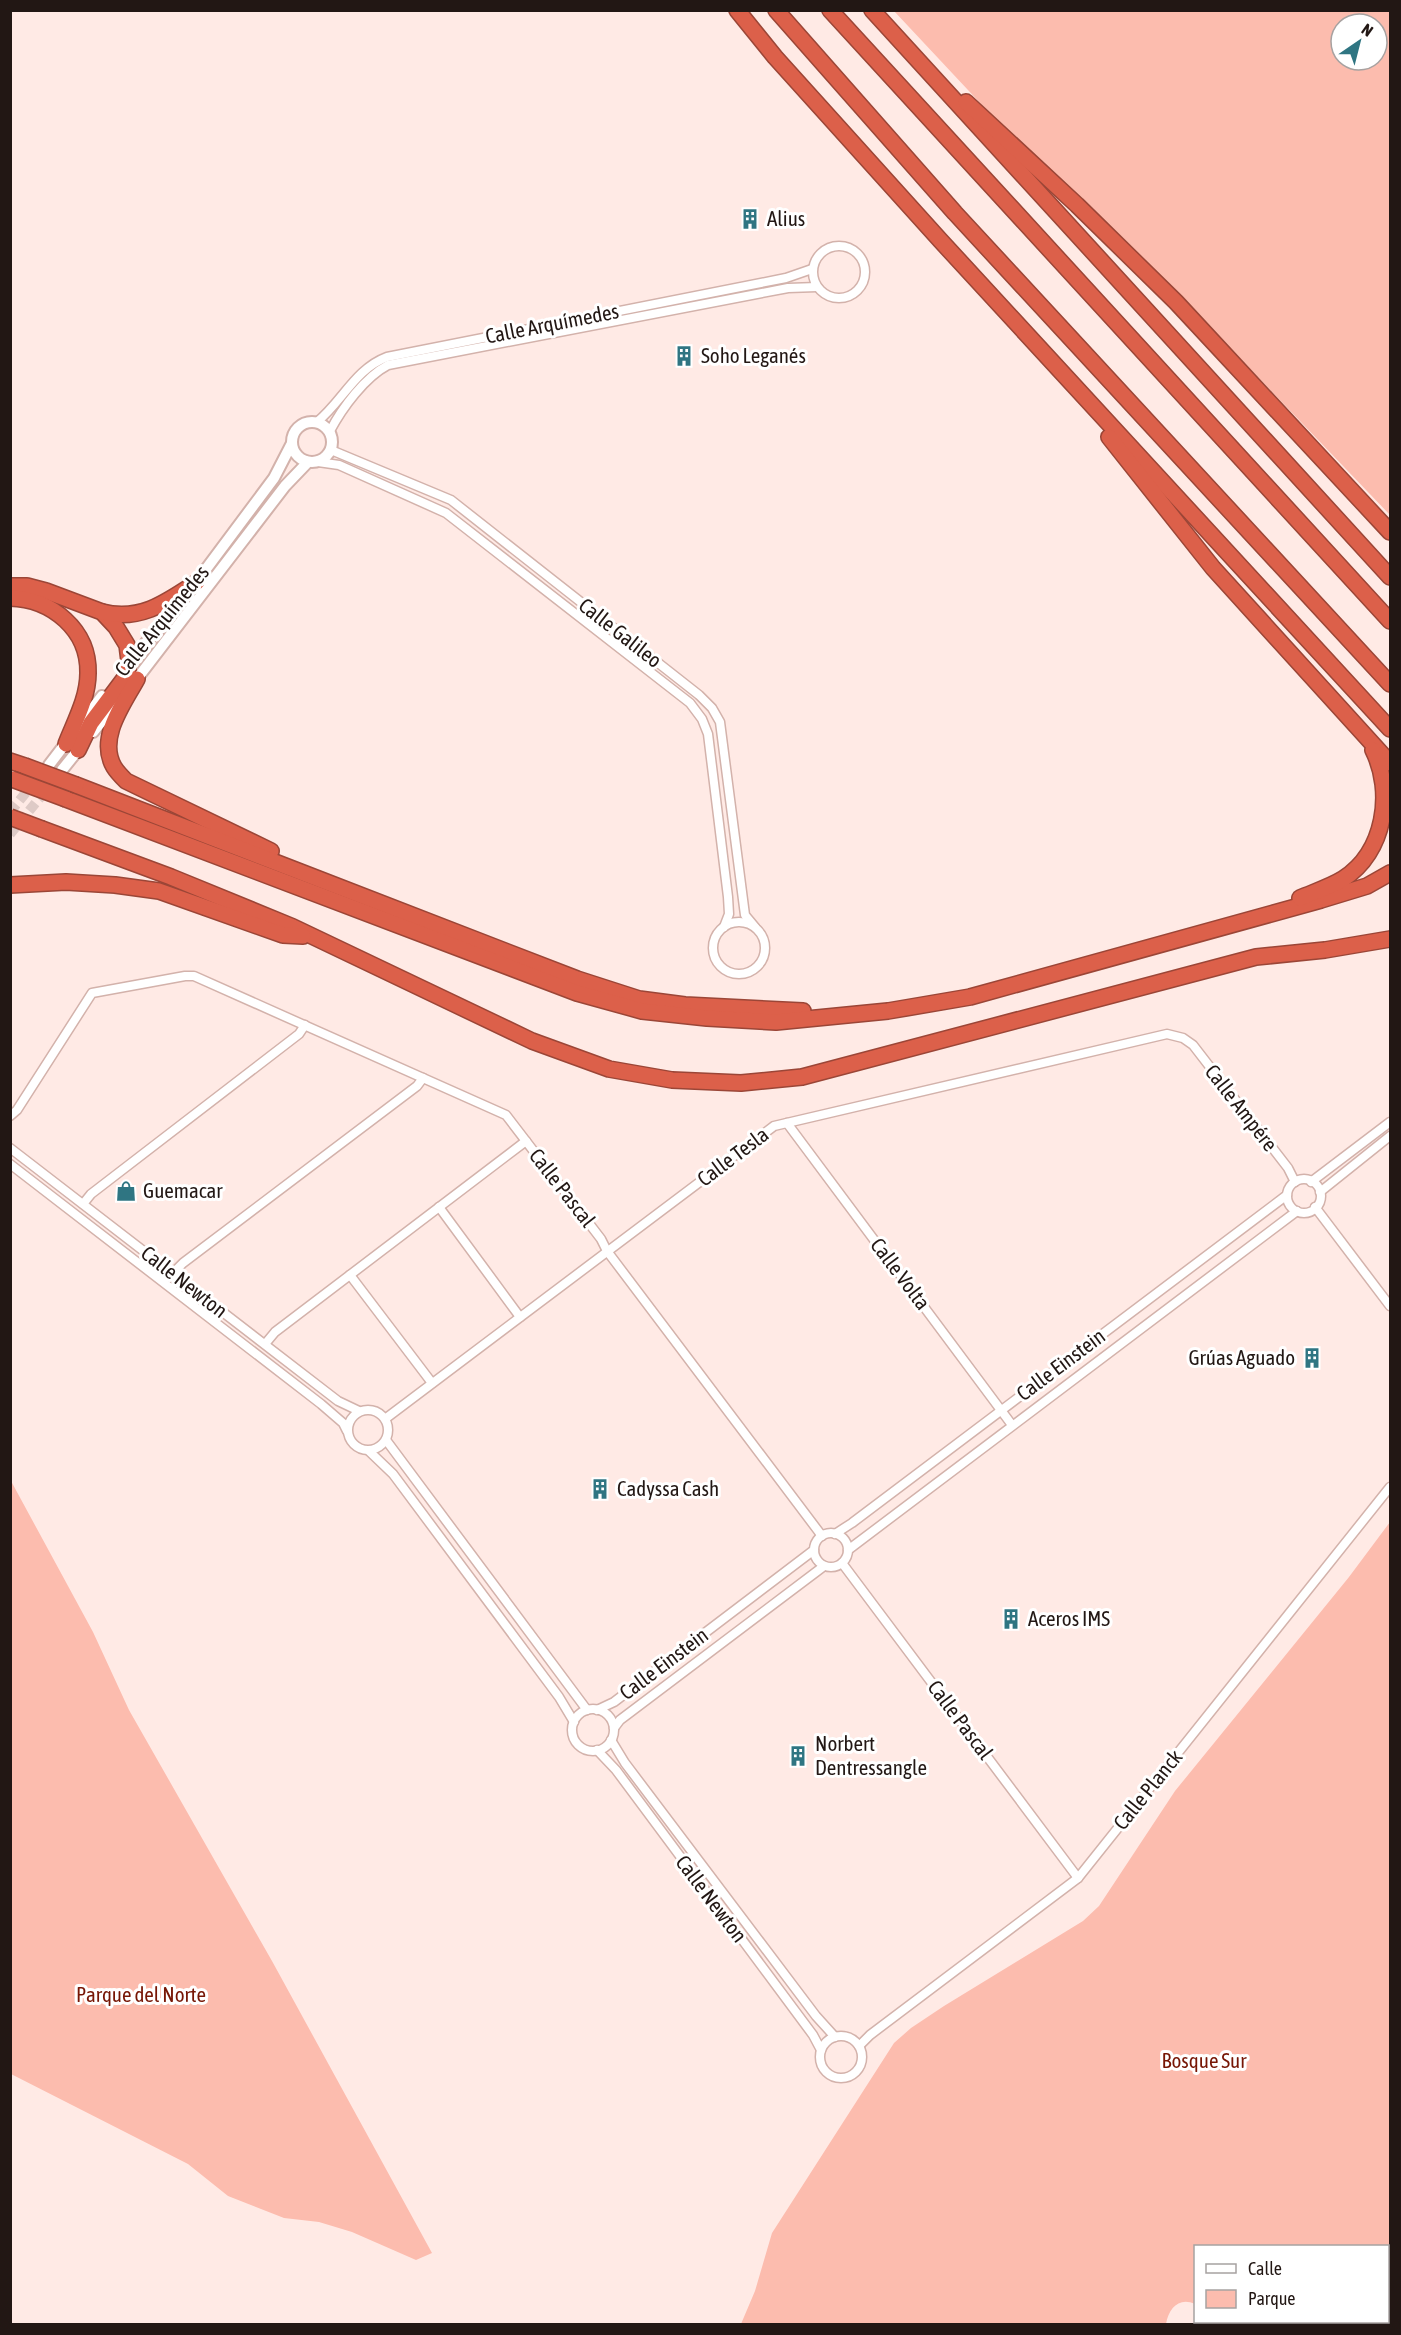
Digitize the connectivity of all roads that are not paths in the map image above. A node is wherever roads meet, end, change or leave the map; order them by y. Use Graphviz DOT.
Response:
graph roads {
  1 [pos="736,10"];
  2 [pos="776,10"];
  3 [pos="830,10"];
  4 [pos="872,10"];
  5 [pos="903,45"];
  6 [pos="812,269"];
  7 [pos="817,287"];
  8 [pos="1010,316"];
  9 [pos="317,422"];
  10 [pos="330,431"];
  11 [pos="291,445"];
  12 [pos="331,450"];
  13 [pos="313,462"];
  14 [pos="1390,532"];
  15 [pos="1390,577"];
  16 [pos="197,582"];
  17 [pos="10,586"];
  18 [pos="10,598"];
  19 [pos="102,612"];
  20 [pos="1390,621"];
  21 [pos="129,661"];
  22 [pos="137,679"];
  23 [pos="1390,684"];
  24 [pos="1390,729"];
  25 [pos="1370,741"];
  26 [pos="72,747"];
  27 [pos="1390,763"];
  28 [pos="18,764"];
  29 [pos="49,765"];
  30 [pos="62,770"];
  31 [pos="11,778"];
  32 [pos="10,817"];
  33 [pos="1390,873"];
  34 [pos="315,877"];
  35 [pos="10,885"];
  36 [pos="1264,916"];
  37 [pos="724,927"];
  38 [pos="756,927"];
  39 [pos="318,938"];
  40 [pos="1390,939"];
  41 [pos="1325,950"];
  42 [pos="1390,950"];
  43 [pos="872,1012"];
  44 [pos="305,1025"];
  45 [pos="1183,1038"];
  46 [pos="423,1078"];
  47 [pos="10,1116"];
  48 [pos="1390,1122"];
  49 [pos="787,1123"];
  50 [pos="1390,1136"];
  51 [pos="526,1141"];
  52 [pos="10,1148"];
  53 [pos="10,1164"];
  54 [pos="1295,1182"];
  55 [pos="1311,1182"];
  56 [pos="1320,1192"];
  57 [pos="1287,1195"];
  58 [pos="83,1204"];
  59 [pos="439,1207"];
  60 [pos="1315,1207"];
  61 [pos="1297,1211"];
  62 [pos="607,1251"];
  63 [pos="173,1273"];
  64 [pos="350,1275"];
  65 [pos="1390,1306"];
  66 [pos="520,1317"];
  67 [pos="265,1344"];
  68 [pos="432,1383"];
  69 [pos="1002,1410"];
  70 [pos="359,1411"];
  71 [pos="385,1419"];
  72 [pos="1012,1425"];
  73 [pos="347,1431"];
  74 [pos="386,1440"];
  75 [pos="369,1451"];
  76 [pos="1390,1487"];
  77 [pos="835,1534"];
  78 [pos="822,1536"];
  79 [pos="814,1550"];
  80 [pos="848,1550"];
  81 [pos="842,1563"];
  82 [pos="824,1566"];
  83 [pos="587,1710"];
  84 [pos="597,1710"];
  85 [pos="574,1722"];
  86 [pos="614,1728"];
  87 [pos="611,1740"];
  88 [pos="597,1750"];
  89 [pos="1078,1878"];
  90 [pos="835,2037"];
  91 [pos="859,2046"];
  92 [pos="821,2050"];
  1 -- 8 [label="highway"];
  2 -- 23 [label="highway"];
  3 -- 20 [label="highway"];
  4 -- 5 [label="highway"];
  5 -- 14 [label="highway"];
  5 -- 15 [label="highway"];
  6 -- 7 [label="street"];
  6 -- 7 [label="street, Calle Arquímedes"];
  6 -- 9 [label="street, Calle Arquímedes"];
  7 -- 10 [label="street, Calle Arquímedes"];
  8 -- 24 [label="highway"];
  8 -- 25 [label="highway"];
  9 -- 10 [label="street"];
  9 -- 11 [label="street"];
  10 -- 12 [label="street"];
  11 -- 13 [label="street"];
  11 -- 16 [label="street, Calle Arquímedes"];
  12 -- 13 [label="street"];
  12 -- 38 [label="street, Calle Galileo"];
  13 -- 22 [label="street, Calle Arquímedes"];
  13 -- 37 [label="street, Calle Galileo"];
  16 -- 19 [label="highway"];
  16 -- 21 [label="street, Calle Arquímedes"];
  17 -- 19 [label="highway"];
  18 -- 26 [label="highway"];
  19 -- 21 [label="highway"];
  21 -- 26 [label="highway"];
  22 -- 26 [label="street, Calle Arquímedes"];
  22 -- 34 [label="highway"];
  25 -- 27 [label="highway"];
  25 -- 36 [label="highway"];
  26 -- 29 [label="street, Calle Arquímedes"];
  26 -- 30 [label="street, Calle Arquímedes"];
  28 -- 34 [label="highway, bridge"];
  31 -- 43 [label="highway, bridge"];
  32 -- 39 [label="highway, bridge"];
  33 -- 36 [label="highway"];
  34 -- 43 [label="highway"];
  35 -- 39 [label="highway"];
  36 -- 43 [label="highway"];
  37 -- 38 [label="street"];
  37 -- 38 [label="street"];
  39 -- 41 [label="highway"];
  40 -- 41 [label="highway"];
  41 -- 42 [label="highway"];
  44 -- 46 [label="street, Calle Pascal"];
  44 -- 47 [label="street, Calle Pascal"];
  44 -- 58 [label="street"];
  45 -- 49 [label="street, Calle Tesla"];
  45 -- 54 [label="street, Calle Ampére"];
  46 -- 51 [label="street, Calle Pascal"];
  46 -- 63 [label="street"];
  48 -- 55 [label="street"];
  49 -- 62 [label="street, Calle Tesla"];
  49 -- 69 [label="street, Calle Volta"];
  50 -- 56 [label="street"];
  51 -- 59 [label="street"];
  51 -- 62 [label="street, Calle Pascal"];
  52 -- 58 [label="street, Calle Newton"];
  53 -- 73 [label="street, Calle Newton"];
  54 -- 55 [label="street"];
  54 -- 57 [label="street"];
  55 -- 56 [label="street"];
  56 -- 60 [label="street"];
  57 -- 61 [label="street"];
  57 -- 69 [label="street, Calle Einstein"];
  58 -- 63 [label="street, Calle Newton"];
  59 -- 64 [label="street"];
  59 -- 66 [label="street"];
  60 -- 61 [label="street"];
  60 -- 65 [label="street"];
  61 -- 72 [label="street, Calle Einstein"];
  62 -- 66 [label="street, Calle Tesla"];
  62 -- 78 [label="street, Calle Pascal"];
  63 -- 67 [label="street, Calle Newton"];
  64 -- 67 [label="street"];
  64 -- 68 [label="street"];
  66 -- 68 [label="street, Calle Tesla"];
  67 -- 70 [label="street, Calle Newton"];
  68 -- 71 [label="street, Calle Tesla"];
  69 -- 72 [label="street, Calle Volta"];
  69 -- 77 [label="street, Calle Einstein"];
  70 -- 71 [label="street"];
  70 -- 73 [label="street"];
  71 -- 74 [label="street"];
  72 -- 80 [label="street, Calle Einstein"];
  73 -- 75 [label="street"];
  74 -- 75 [label="street"];
  74 -- 83 [label="street"];
  75 -- 85 [label="street"];
  76 -- 89 [label="street, Calle Planck"];
  77 -- 78 [label="street"];
  77 -- 80 [label="street"];
  78 -- 79 [label="street"];
  79 -- 82 [label="street"];
  79 -- 84 [label="street, Calle Einstein"];
  80 -- 81 [label="street"];
  81 -- 82 [label="street"];
  81 -- 89 [label="street, Calle Pascal"];
  82 -- 86 [label="street, Calle Einstein"];
  83 -- 84 [label="street"];
  83 -- 85 [label="street"];
  84 -- 86 [label="street"];
  85 -- 88 [label="street"];
  86 -- 87 [label="street"];
  87 -- 88 [label="street"];
  87 -- 90 [label="street, Calle Newton"];
  88 -- 92 [label="street, Calle Newton"];
  89 -- 91 [label="street, Calle Planck"];
  90 -- 91 [label="street"];
  90 -- 92 [label="street"];
  91 -- 92 [label="street"];
}
